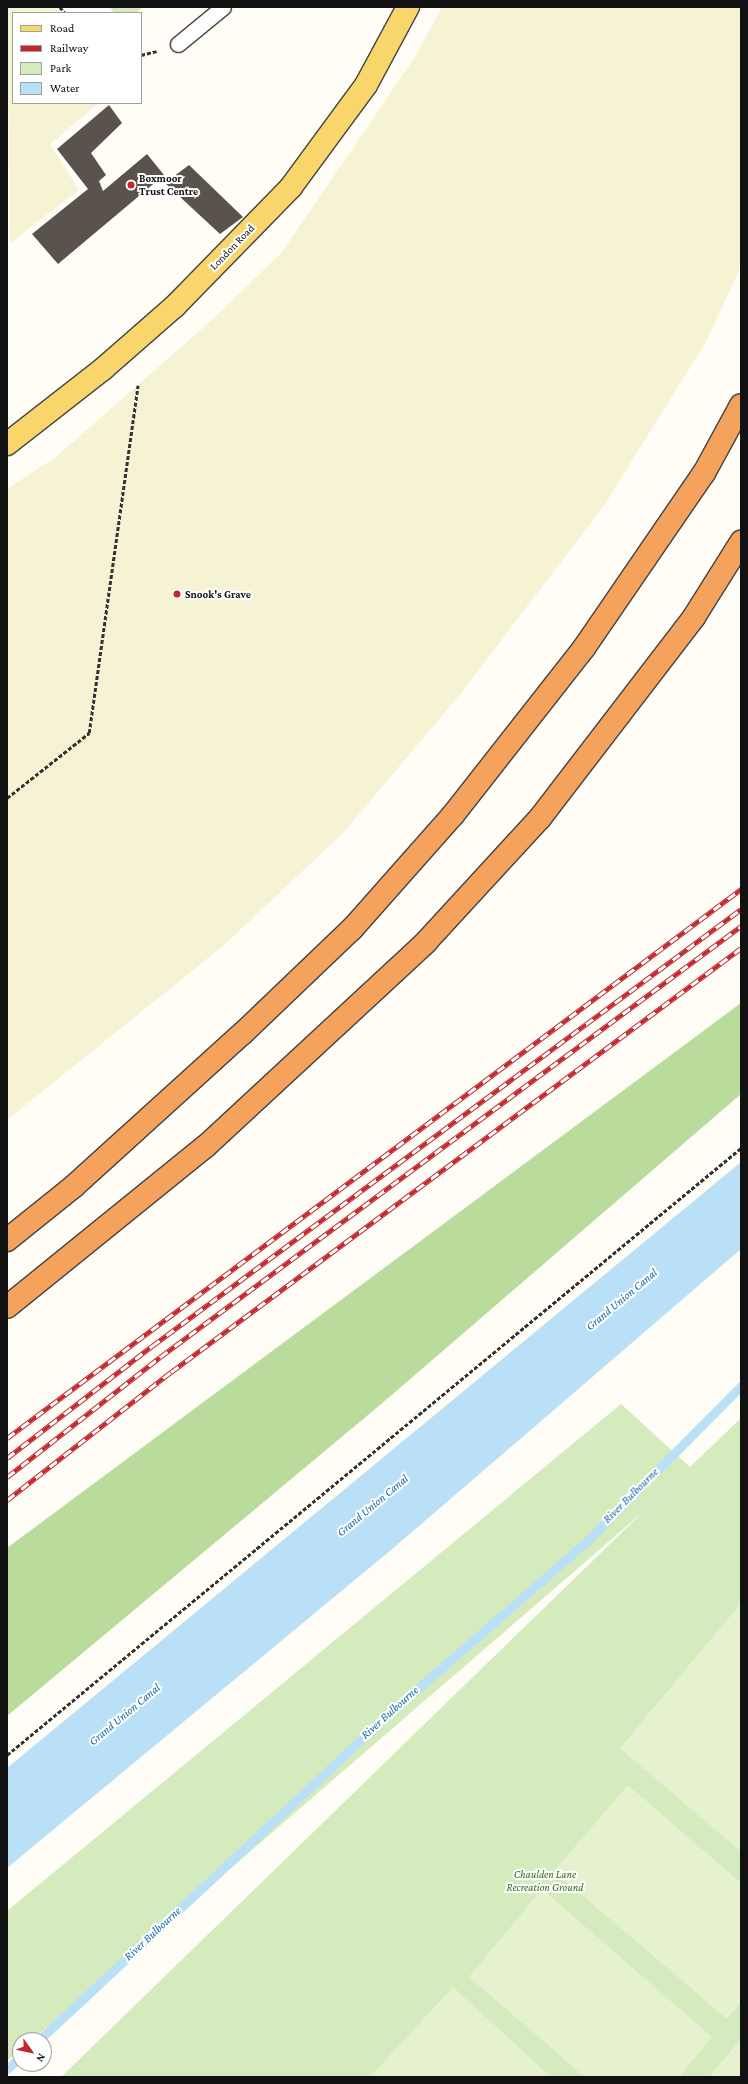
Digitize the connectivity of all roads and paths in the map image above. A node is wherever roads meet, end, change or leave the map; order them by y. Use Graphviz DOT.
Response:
graph roads {
  1 [pos="222,7"];
  2 [pos="408,7"];
  3 [pos="178,44"];
  4 [pos="138,385"];
  5 [pos="741,405"];
  6 [pos="7,444"];
  7 [pos="741,542"];
  8 [pos="7,798"];
  9 [pos="741,1148"];
  10 [pos="7,1240"];
  11 [pos="7,1307"];
  12 [pos="7,1755"];
  1 -- 3 [label="lane"];
  2 -- 6 [label="main road, London Road"];
  4 -- 8 [label="path"];
  5 -- 10 [label="highway"];
  7 -- 11 [label="highway"];
  9 -- 12 [label="path"];
}
